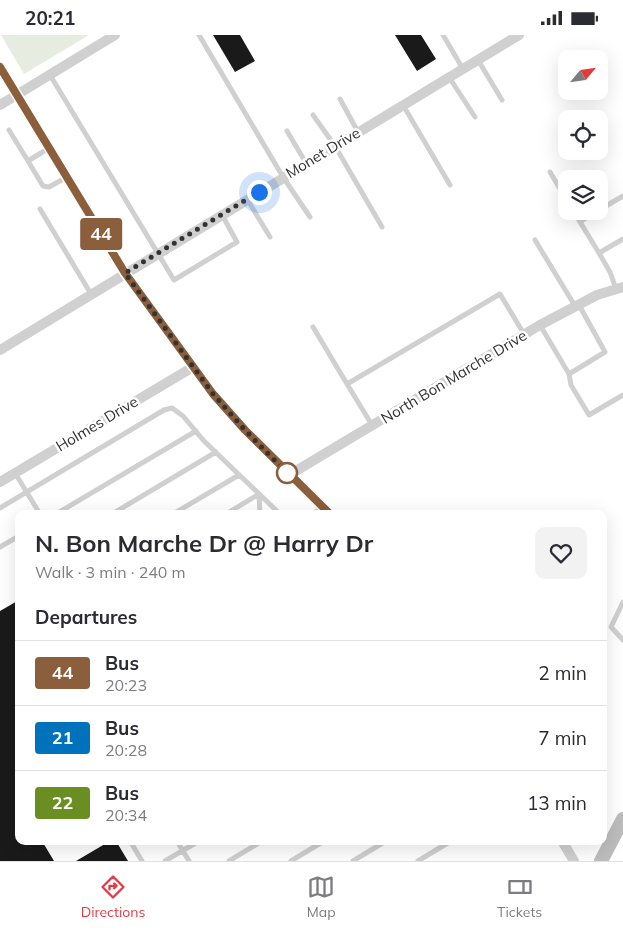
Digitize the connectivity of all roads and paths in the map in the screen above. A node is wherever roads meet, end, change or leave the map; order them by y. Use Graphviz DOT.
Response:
graph roads {
  1 [pos="115,35"];
  2 [pos="199,35"];
  3 [pos="443,35"];
  4 [pos="518,35"];
  5 [pos="478,60"];
  6 [pos="0,67"];
  7 [pos="463,69"];
  8 [pos="49,75"];
  9 [pos="450,77"];
  10 [pos="17,95"];
  11 [pos="340,99"];
  12 [pos="502,100"];
  13 [pos="0,105"];
  14 [pos="403,105"];
  15 [pos="313,115"];
  16 [pos="475,117"];
  17 [pos="9,130"];
  18 [pos="287,131"];
  19 [pos="358,132"];
  20 [pos="335,146"];
  21 [pos="49,148"];
  22 [pos="28,161"];
  23 [pos="306,163"];
  24 [pos="550,172"];
  25 [pos="67,177"];
  26 [pos="283,177"];
  27 [pos="450,185"];
  28 [pos="558,186"];
  29 [pos="623,196"];
  30 [pos="247,199"];
  31 [pos="608,205"];
  32 [pos="40,209"];
  33 [pos="221,215"];
  34 [pos="310,217"];
  35 [pos="583,220"];
  36 [pos="580,222"];
  37 [pos="382,227"];
  38 [pos="270,237"];
  39 [pos="623,239"];
  40 [pos="535,240"];
  41 [pos="157,253"];
  42 [pos="599,253"];
  43 [pos="125,273"];
  44 [pos="620,288"];
  45 [pos="91,294"];
  46 [pos="577,306"];
  47 [pos="540,325"];
  48 [pos="314,327"];
  49 [pos="525,335"];
  50 [pos="0,350"];
  51 [pos="193,367"];
  52 [pos="569,373"];
  53 [pos="347,384"];
  54 [pos="623,395"];
  55 [pos="372,425"];
  56 [pos="196,431"];
  57 [pos="216,452"];
  58 [pos="15,473"];
  59 [pos="239,475"];
  60 [pos="289,475"];
  61 [pos="0,481"];
  62 [pos="26,492"];
  63 [pos="259,494"];
  64 [pos="0,508"];
  65 [pos="37,510"];
  66 [pos="63,510"];
  67 [pos="119,510"];
  68 [pos="180,510"];
  69 [pos="233,510"];
  70 [pos="260,510"];
  71 [pos="276,510"];
  72 [pos="327,510"];
  73 [pos="15,538"];
  74 [pos="0,547"];
  75 [pos="623,602"];
  76 [pos="623,640"];
  77 [pos="623,819"];
  78 [pos="133,845"];
  79 [pos="179,845"];
  80 [pos="193,845"];
  81 [pos="255,845"];
  82 [pos="317,845"];
  83 [pos="379,845"];
  84 [pos="444,845"];
  85 [pos="564,845"];
  86 [pos="183,851"];
  87 [pos="142,861"];
  88 [pos="165,861"];
  89 [pos="189,861"];
  90 [pos="229,861"];
  91 [pos="291,861"];
  92 [pos="353,861"];
  93 [pos="418,861"];
  94 [pos="574,861"];
  95 [pos="601,861"];
  1 -- 8 [label="street"];
  2 -- 26 [label="lane"];
  3 -- 7 [label="lane"];
  4 -- 5 [label="street, Monet Drive"];
  5 -- 7 [label="street, Monet Drive"];
  5 -- 12 [label="lane"];
  6 -- 10 [label="street"];
  7 -- 9 [label="street, Monet Drive"];
  8 -- 10 [label="street"];
  8 -- 41 [label="lane"];
  9 -- 14 [label="street, Monet Drive"];
  9 -- 16 [label="lane"];
  10 -- 13 [label="street"];
  10 -- 21 [label="street"];
  11 -- 19 [label="lane"];
  14 -- 19 [label="street, Monet Drive"];
  14 -- 27 [label="lane"];
  15 -- 20 [label="lane"];
  17 -- 22 [label="lane"];
  18 -- 23 [label="lane"];
  19 -- 20 [label="street, Monet Drive"];
  20 -- 23 [label="street, Monet Drive"];
  20 -- 37 [label="lane"];
  21 -- 22 [label="lane"];
  21 -- 25 [label="street"];
  22 -- 25 [label="lane"];
  23 -- 26 [label="street, Monet Drive"];
  24 -- 28 [label="lane"];
  25 -- 43 [label="street"];
  26 -- 30 [label="street, Monet Drive"];
  26 -- 34 [label="lane"];
  29 -- 31 [label="lane"];
  30 -- 33 [label="street, Monet Drive"];
  30 -- 38 [label="lane"];
  32 -- 45 [label="lane"];
  33 -- 41 [label="street, Monet Drive"];
  33 -- 41 [label="lane"];
  35 -- 36 [label="lane"];
  36 -- 42 [label="lane"];
  39 -- 42 [label="lane"];
  40 -- 46 [label="lane"];
  41 -- 43 [label="street, Monet Drive"];
  42 -- 44 [label="lane"];
  43 -- 45 [label="street, Monet Drive"];
  43 -- 51 [label="street"];
  44 -- 46 [label="street, North Bon Marche Drive"];
  45 -- 50 [label="street, Monet Drive"];
  46 -- 47 [label="street, North Bon Marche Drive"];
  46 -- 52 [label="lane"];
  47 -- 49 [label="street, North Bon Marche Drive"];
  47 -- 52 [label="lane"];
  48 -- 53 [label="lane"];
  49 -- 53 [label="lane"];
  49 -- 55 [label="street, North Bon Marche Drive"];
  51 -- 58 [label="street, Holmes Drive"];
  51 -- 60 [label="street"];
  52 -- 54 [label="lane"];
  53 -- 55 [label="lane"];
  55 -- 60 [label="street, North Bon Marche Drive"];
  56 -- 57 [label="lane"];
  56 -- 62 [label="lane"];
  56 -- 66 [label="lane"];
  57 -- 59 [label="lane"];
  57 -- 67 [label="lane"];
  58 -- 61 [label="street, Holmes Drive"];
  58 -- 62 [label="lane"];
  59 -- 63 [label="lane"];
  59 -- 68 [label="lane"];
  60 -- 72 [label="street"];
  62 -- 64 [label="lane"];
  62 -- 65 [label="lane"];
  63 -- 69 [label="lane"];
  63 -- 70 [label="lane"];
  63 -- 71 [label="lane"];
  73 -- 74 [label="lane"];
  75 -- 76 [label="lane"];
  77 -- 95 [label="main road"];
  78 -- 87 [label="lane"];
  79 -- 86 [label="lane"];
  80 -- 86 [label="lane"];
  81 -- 90 [label="lane"];
  82 -- 91 [label="lane"];
  83 -- 92 [label="lane"];
  84 -- 93 [label="lane"];
  85 -- 94 [label="street"];
  86 -- 88 [label="lane"];
  86 -- 89 [label="lane"];
}
